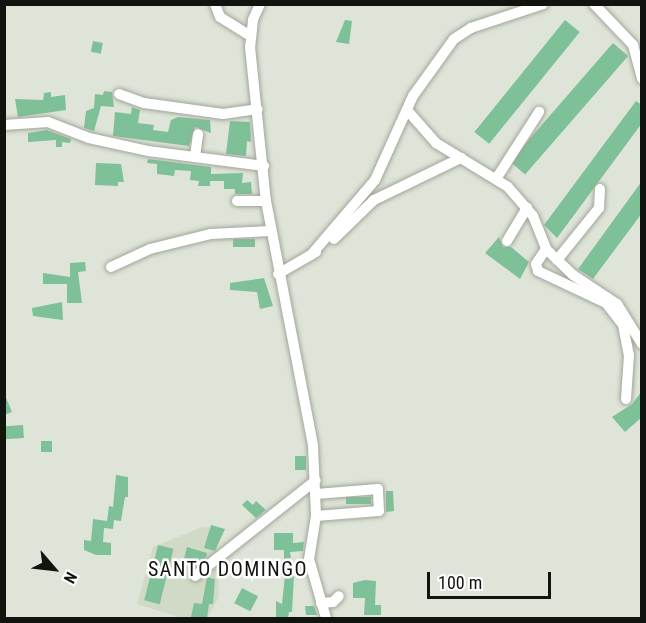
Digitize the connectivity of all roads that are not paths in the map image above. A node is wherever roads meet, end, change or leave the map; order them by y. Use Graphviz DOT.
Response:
graph roads {
  1 [pos="215,4"];
  2 [pos="260,4"];
  3 [pos="543,4"];
  4 [pos="594,4"];
  5 [pos="250,36"];
  6 [pos="642,78"];
  7 [pos="119,94"];
  8 [pos="258,109"];
  9 [pos="407,110"];
  10 [pos="539,112"];
  11 [pos="4,125"];
  12 [pos="198,134"];
  13 [pos="195,156"];
  14 [pos="461,157"];
  15 [pos="264,166"];
  16 [pos="496,179"];
  17 [pos="600,189"];
  18 [pos="237,201"];
  19 [pos="266,201"];
  20 [pos="527,208"];
  21 [pos="270,231"];
  22 [pos="507,241"];
  23 [pos="546,249"];
  24 [pos="310,255"];
  25 [pos="557,260"];
  26 [pos="111,267"];
  27 [pos="278,274"];
  28 [pos="642,344"];
  29 [pos="626,399"];
  30 [pos="316,480"];
  31 [pos="342,492"];
  32 [pos="316,494"];
  33 [pos="345,514"];
  34 [pos="316,516"];
  35 [pos="195,576"];
  36 [pos="339,596"];
  37 [pos="321,603"];
  38 [pos="326,618"];
  1 -- 5 [label="street"];
  2 -- 5 [label="street"];
  3 -- 9 [label="street"];
  4 -- 6 [label="street"];
  5 -- 8 [label="street"];
  7 -- 8 [label="street"];
  8 -- 15 [label="street"];
  9 -- 14 [label="street"];
  9 -- 24 [label="street"];
  10 -- 16 [label="street"];
  11 -- 13 [label="street"];
  12 -- 13 [label="street"];
  13 -- 15 [label="street"];
  14 -- 16 [label="street"];
  14 -- 24 [label="street"];
  15 -- 19 [label="street"];
  16 -- 20 [label="street"];
  17 -- 25 [label="street"];
  18 -- 19 [label="street"];
  19 -- 21 [label="street"];
  20 -- 22 [label="street"];
  20 -- 23 [label="street"];
  21 -- 26 [label="street"];
  21 -- 27 [label="street"];
  23 -- 25 [label="street"];
  23 -- 29 [label="street"];
  24 -- 27 [label="street"];
  25 -- 28 [label="street"];
  27 -- 30 [label="street"];
  30 -- 32 [label="street"];
  30 -- 35 [label="street"];
  31 -- 32 [label="street"];
  31 -- 33 [label="street"];
  31 -- 33 [label="street"];
  32 -- 34 [label="street"];
  33 -- 34 [label="street"];
  34 -- 37 [label="street"];
  36 -- 37 [label="street"];
  37 -- 38 [label="street"];
}
